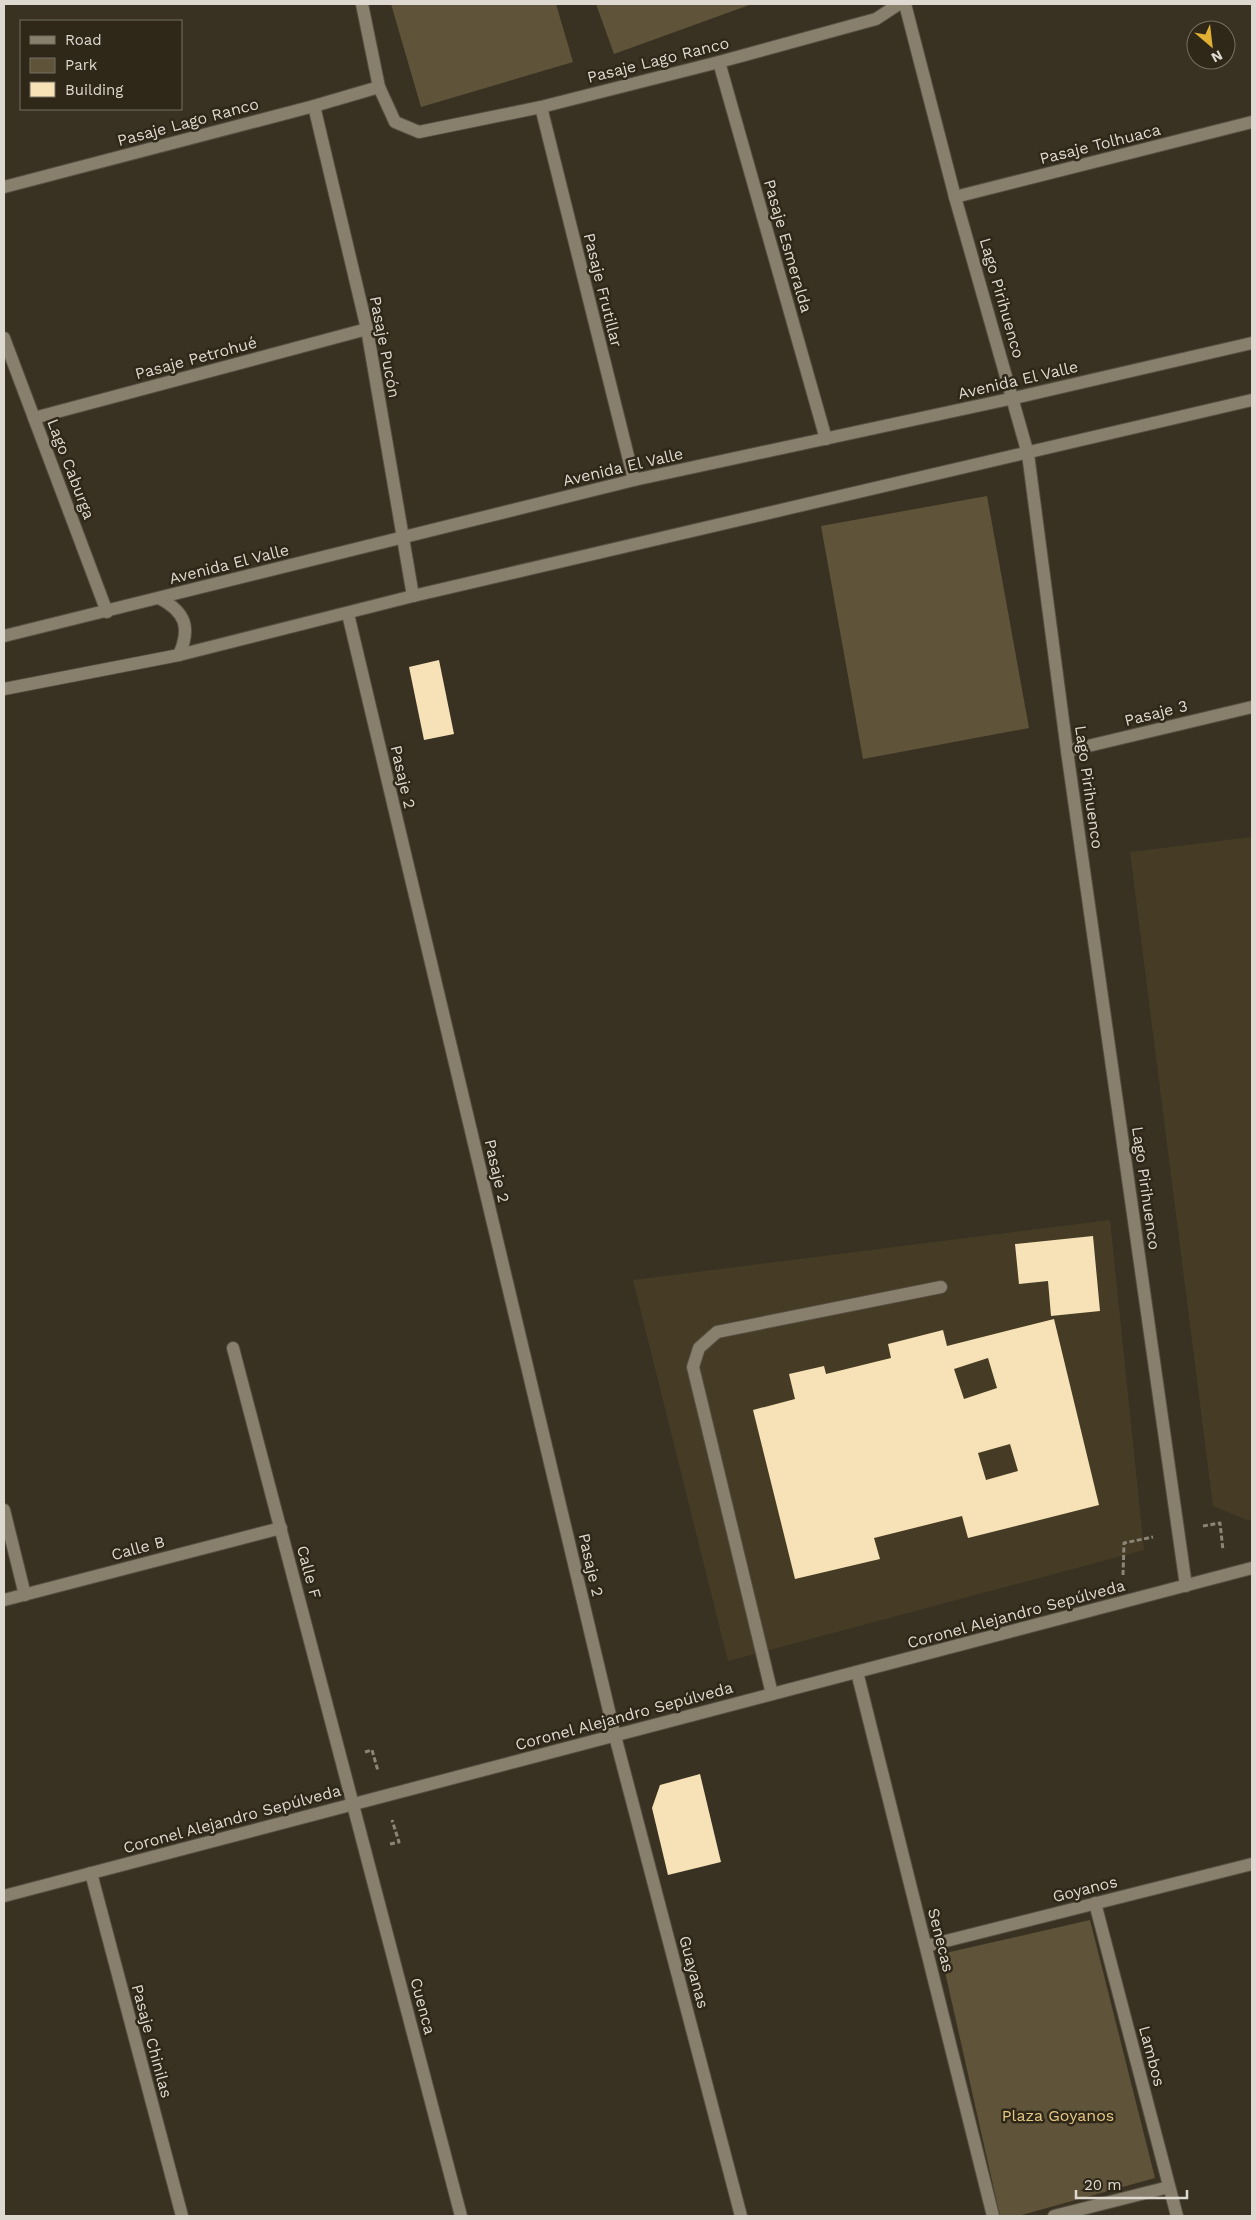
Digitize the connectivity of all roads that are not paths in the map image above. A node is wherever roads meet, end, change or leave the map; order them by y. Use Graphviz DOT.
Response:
graph roads {
  1 [pos="362,4"];
  2 [pos="898,4"];
  3 [pos="905,4"];
  4 [pos="719,62"];
  5 [pos="379,87"];
  6 [pos="314,106"];
  7 [pos="541,107"];
  8 [pos="1252,122"];
  9 [pos="4,187"];
  10 [pos="955,197"];
  11 [pos="367,329"];
  12 [pos="4,338"];
  13 [pos="1252,343"];
  14 [pos="1014,398"];
  15 [pos="1252,400"];
  16 [pos="34,418"];
  17 [pos="826,439"];
  18 [pos="1028,454"];
  19 [pos="634,480"];
  20 [pos="403,535"];
  21 [pos="413,596"];
  22 [pos="159,598"];
  23 [pos="107,612"];
  24 [pos="348,614"];
  25 [pos="4,636"];
  26 [pos="179,655"];
  27 [pos="4,689"];
  28 [pos="1252,707"];
  29 [pos="1067,751"];
  30 [pos="941,1287"];
  31 [pos="233,1348"];
  32 [pos="4,1510"];
  33 [pos="281,1528"];
  34 [pos="1252,1568"];
  35 [pos="1186,1586"];
  36 [pos="25,1595"];
  37 [pos="4,1600"];
  38 [pos="857,1672"];
  39 [pos="772,1694"];
  40 [pos="615,1736"];
  41 [pos="353,1804"];
  42 [pos="1252,1864"];
  43 [pos="91,1873"];
  44 [pos="4,1896"];
  45 [pos="1095,1903"];
  46 [pos="926,1946"];
  47 [pos="1169,2187"];
  48 [pos="182,2216"];
  49 [pos="461,2216"];
  50 [pos="741,2216"];
  51 [pos="993,2216"];
  52 [pos="1054,2216"];
  53 [pos="1177,2216"];
  1 -- 5 [label="street"];
  2 -- 4 [label="street, Pasaje Lago Ranco"];
  3 -- 10 [label="street, Lago Pirihuenco"];
  4 -- 7 [label="street, Pasaje Lago Ranco"];
  4 -- 17 [label="street, Pasaje Esmeralda"];
  5 -- 6 [label="street, Pasaje Lago Ranco"];
  5 -- 7 [label="street, Pasaje Lago Ranco"];
  6 -- 9 [label="street, Pasaje Lago Ranco"];
  6 -- 11 [label="street, Pasaje Pucón"];
  7 -- 19 [label="street, Pasaje Frutillar"];
  8 -- 10 [label="street, Pasaje Tolhuaca"];
  10 -- 14 [label="street, Lago Pirihuenco"];
  11 -- 16 [label="street, Pasaje Petrohué"];
  11 -- 20 [label="street, Pasaje Pucón"];
  12 -- 16 [label="street, Lago Caburga"];
  13 -- 14 [label="street, Avenida El Valle"];
  14 -- 17 [label="street, Avenida El Valle"];
  14 -- 18 [label="street, Lago Pirihuenco"];
  15 -- 18 [label="street"];
  16 -- 23 [label="street, Lago Caburga"];
  17 -- 19 [label="street, Avenida El Valle"];
  18 -- 21 [label="street"];
  18 -- 29 [label="street, Lago Pirihuenco"];
  19 -- 20 [label="street, Avenida El Valle"];
  20 -- 21 [label="street, Pasaje Pucón"];
  20 -- 22 [label="street, Avenida El Valle"];
  21 -- 24 [label="street"];
  22 -- 23 [label="street, Avenida El Valle"];
  22 -- 26 [label="street"];
  23 -- 25 [label="street, Avenida El Valle"];
  24 -- 26 [label="street"];
  24 -- 40 [label="street, Pasaje 2"];
  26 -- 27 [label="street"];
  28 -- 29 [label="street, Pasaje 3"];
  29 -- 35 [label="street, Lago Pirihuenco"];
  30 -- 39 [label="street"];
  31 -- 33 [label="street, Calle F"];
  32 -- 36 [label="street"];
  33 -- 36 [label="street, Calle B"];
  33 -- 41 [label="street, Calle F"];
  34 -- 35 [label="street, Coronel Alejandro Sepúlveda"];
  35 -- 38 [label="street, Coronel Alejandro Sepúlveda"];
  36 -- 37 [label="street, Calle B"];
  38 -- 39 [label="street, Coronel Alejandro Sepúlveda"];
  38 -- 46 [label="street, Senecas"];
  39 -- 40 [label="street, Coronel Alejandro Sepúlveda"];
  40 -- 41 [label="street, Coronel Alejandro Sepúlveda"];
  40 -- 50 [label="street, Guayanas"];
  41 -- 43 [label="street, Coronel Alejandro Sepúlveda"];
  41 -- 49 [label="street, Cuenca"];
  42 -- 45 [label="street, Goyanos"];
  43 -- 44 [label="street, Coronel Alejandro Sepúlveda"];
  43 -- 48 [label="street, Pasaje Chinilas"];
  45 -- 46 [label="street, Goyanos"];
  45 -- 47 [label="street, Lambos"];
  46 -- 51 [label="street, Senecas"];
  47 -- 52 [label="street"];
  47 -- 53 [label="street, Lambos"];
}
